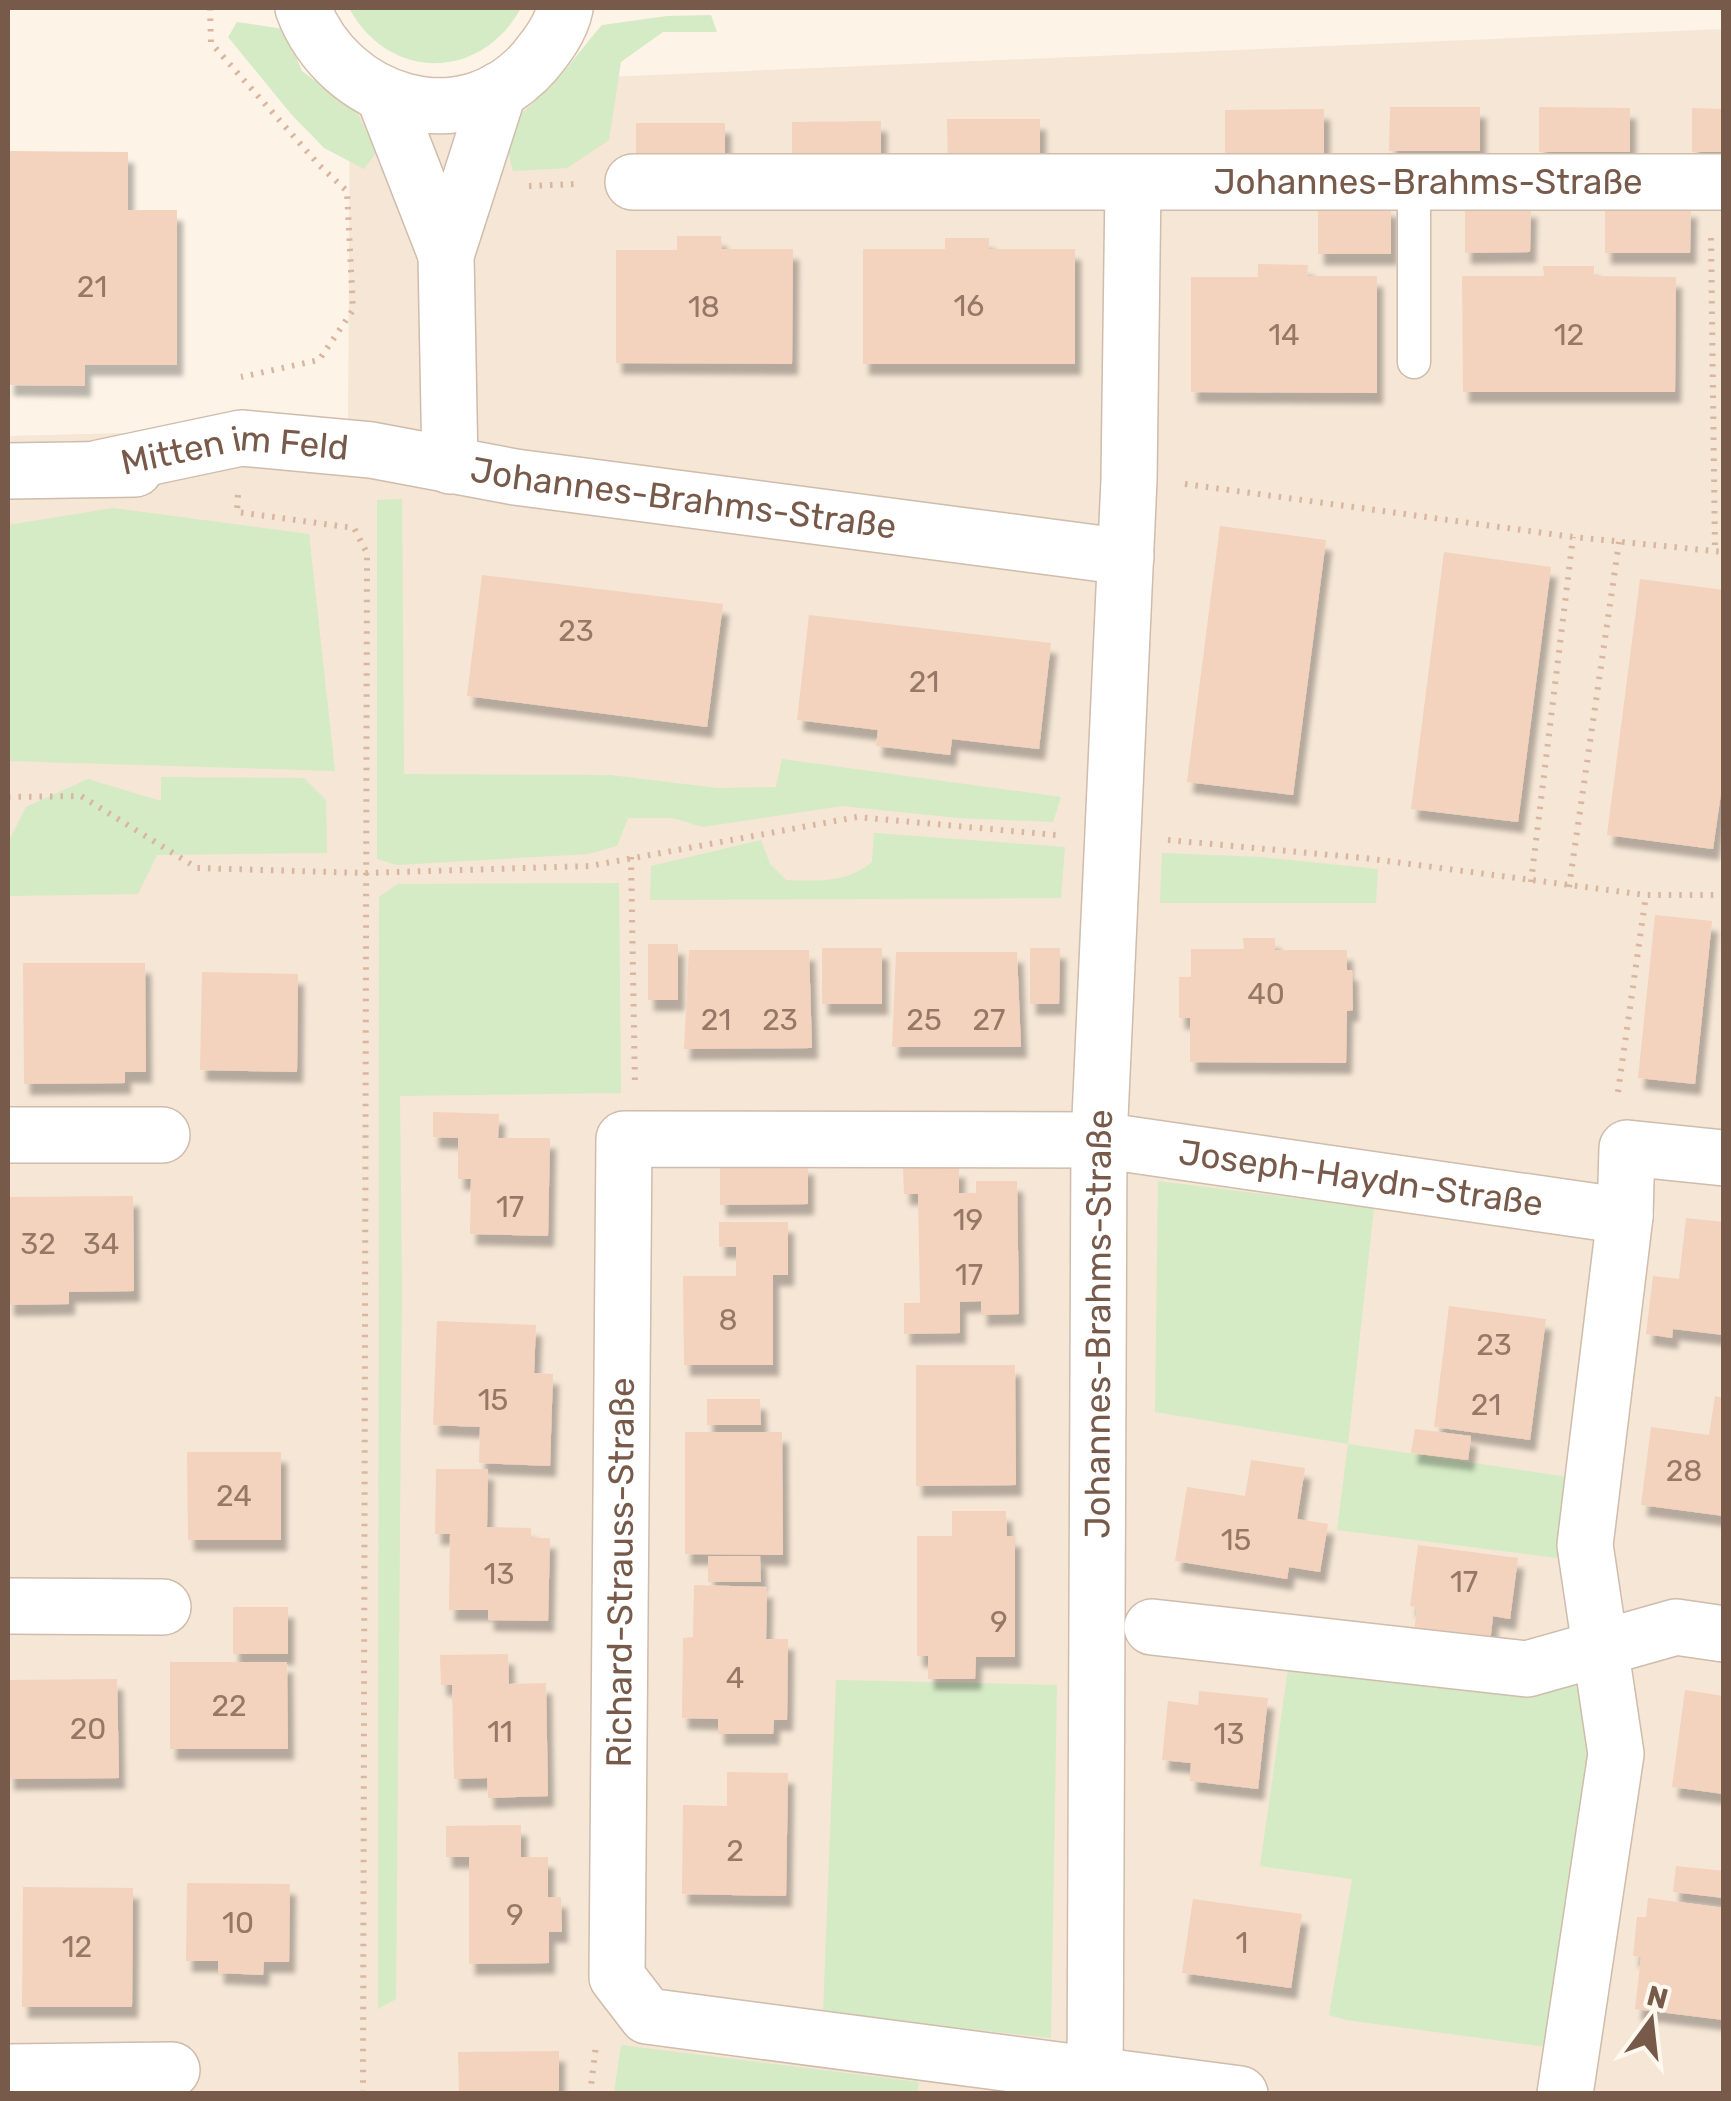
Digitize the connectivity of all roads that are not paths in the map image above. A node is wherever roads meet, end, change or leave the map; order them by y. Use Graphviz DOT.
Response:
graph roads {
  1 [pos="298,8"];
  2 [pos="580,11"];
  3 [pos="499,90"];
  4 [pos="384,96"];
  5 [pos="634,182"];
  6 [pos="1414,182"];
  7 [pos="1717,182"];
  8 [pos="1133,184"];
  9 [pos="446,255"];
  10 [pos="1414,362"];
  11 [pos="450,466"];
  12 [pos="8,471"];
  13 [pos="1126,557"];
  14 [pos="8,1134"];
  15 [pos="162,1135"];
  16 [pos="1098,1140"];
  17 [pos="1724,1158"];
  18 [pos="1625,1216"];
  19 [pos="8,1606"];
  20 [pos="163,1607"];
  21 [pos="1152,1628"];
  22 [pos="1724,1634"];
  23 [pos="1600,1649"];
  24 [pos="172,2070"];
  25 [pos="8,2072"];
  26 [pos="1095,2084"];
  27 [pos="1240,2094"];
  28 [pos="1564,2094"];
  1 -- 4 [label="street"];
  2 -- 3 [label="street"];
  3 -- 4 [label="street"];
  3 -- 9 [label="street, Johannes-Brahms-Straße"];
  4 -- 9 [label="street, Johannes-Brahms-Straße"];
  5 -- 8 [label="street, Johannes-Brahms-Straße"];
  6 -- 7 [label="street, Johannes-Brahms-Straße"];
  6 -- 8 [label="street, Johannes-Brahms-Straße"];
  6 -- 10 [label="lane"];
  8 -- 13 [label="street, Johannes-Brahms-Straße"];
  9 -- 11 [label="street, Johannes-Brahms-Straße"];
  11 -- 12 [label="street, Mitten im Feld"];
  11 -- 13 [label="street, Johannes-Brahms-Straße"];
  13 -- 16 [label="street, Johannes-Brahms-Straße"];
  14 -- 15 [label="street"];
  16 -- 18 [label="street, Joseph-Haydn-Straße"];
  16 -- 26 [label="street, Johannes-Brahms-Straße"];
  16 -- 26 [label="street, Richard-Strauss-Straße"];
  17 -- 18 [label="street"];
  18 -- 23 [label="street"];
  19 -- 20 [label="street"];
  21 -- 23 [label="street"];
  22 -- 23 [label="street"];
  23 -- 28 [label="street"];
  24 -- 25 [label="street"];
  26 -- 27 [label="street"];
}
